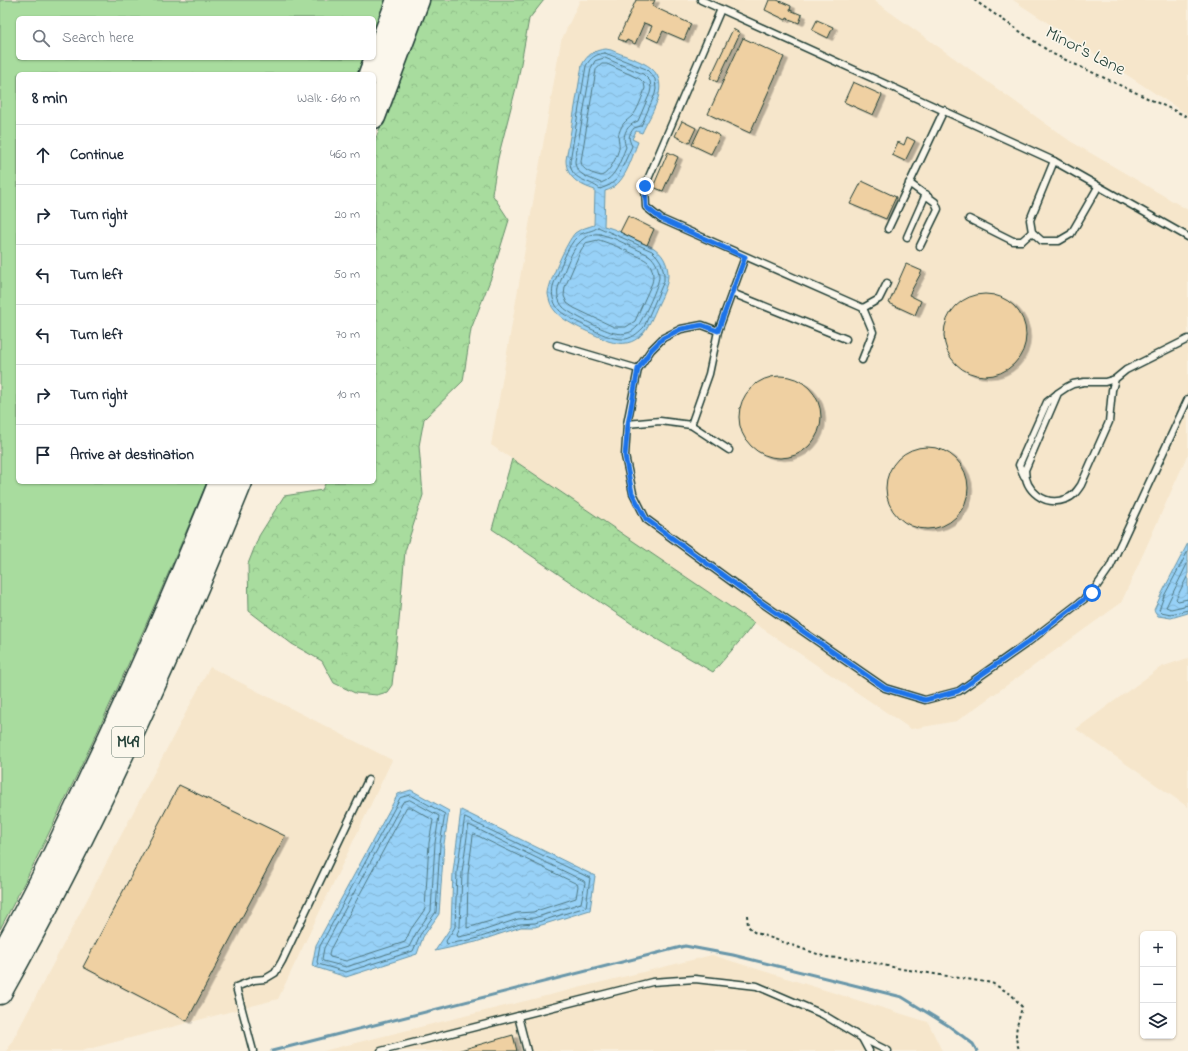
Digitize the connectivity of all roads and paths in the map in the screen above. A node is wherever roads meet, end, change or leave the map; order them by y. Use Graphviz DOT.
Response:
graph roads {
  1 [pos="398,0"];
  2 [pos="418,0"];
  3 [pos="701,0"];
  4 [pos="974,0"];
  5 [pos="721,9"];
  6 [pos="376,58"];
  7 [pos="375,60"];
  8 [pos="371,72"];
  9 [pos="944,110"];
  10 [pos="376,112"];
  11 [pos="1188,117"];
  12 [pos="1054,160"];
  13 [pos="909,183"];
  14 [pos="1098,187"];
  15 [pos="926,194"];
  16 [pos="969,219"];
  17 [pos="888,229"];
  18 [pos="1032,232"];
  19 [pos="907,237"];
  20 [pos="1188,237"];
  21 [pos="920,246"];
  22 [pos="745,257"];
  23 [pos="887,284"];
  24 [pos="732,293"];
  25 [pos="863,308"];
  26 [pos="718,331"];
  27 [pos="846,339"];
  28 [pos="1188,339"];
  29 [pos="557,346"];
  30 [pos="862,360"];
  31 [pos="638,369"];
  32 [pos="1116,379"];
  33 [pos="1188,399"];
  34 [pos="628,424"];
  35 [pos="691,425"];
  36 [pos="730,450"];
  37 [pos="219,484"];
  38 [pos="240,484"];
  39 [pos="368,780"];
  40 [pos="746,915"];
  41 [pos="0,958"];
  42 [pos="0,993"];
  43 [pos="518,1016"];
  44 [pos="862,1038"];
  45 [pos="253,1051"];
  46 [pos="381,1051"];
  47 [pos="527,1051"];
  48 [pos="869,1051"];
  49 [pos="888,1051"];
  50 [pos="1020,1051"];
  1 -- 6 [label="highway"];
  2 -- 10 [label="highway"];
  3 -- 5 [label="lane"];
  4 -- 11 [label="path, Minor's Lane"];
  5 -- 9 [label="lane"];
  5 -- 22 [label="lane"];
  7 -- 8 [label="highway"];
  9 -- 12 [label="lane"];
  9 -- 13 [label="lane"];
  12 -- 14 [label="lane"];
  12 -- 18 [label="lane"];
  13 -- 15 [label="lane"];
  13 -- 17 [label="lane"];
  14 -- 18 [label="lane"];
  14 -- 20 [label="lane"];
  15 -- 19 [label="lane"];
  15 -- 21 [label="lane"];
  16 -- 18 [label="lane"];
  22 -- 24 [label="lane"];
  22 -- 25 [label="lane"];
  23 -- 25 [label="lane"];
  24 -- 26 [label="lane"];
  24 -- 27 [label="lane"];
  25 -- 30 [label="lane"];
  26 -- 31 [label="lane"];
  26 -- 35 [label="lane"];
  28 -- 32 [label="lane"];
  29 -- 31 [label="lane"];
  31 -- 34 [label="lane"];
  32 -- 32 [label="lane"];
  33 -- 34 [label="lane"];
  34 -- 35 [label="lane"];
  35 -- 36 [label="lane"];
  37 -- 41 [label="highway, M49"];
  38 -- 42 [label="highway, M49"];
  39 -- 45 [label="lane"];
  40 -- 50 [label="path"];
  43 -- 44 [label="lane"];
  43 -- 46 [label="lane"];
  43 -- 47 [label="lane"];
  44 -- 48 [label="lane"];
  44 -- 49 [label="lane"];
}
